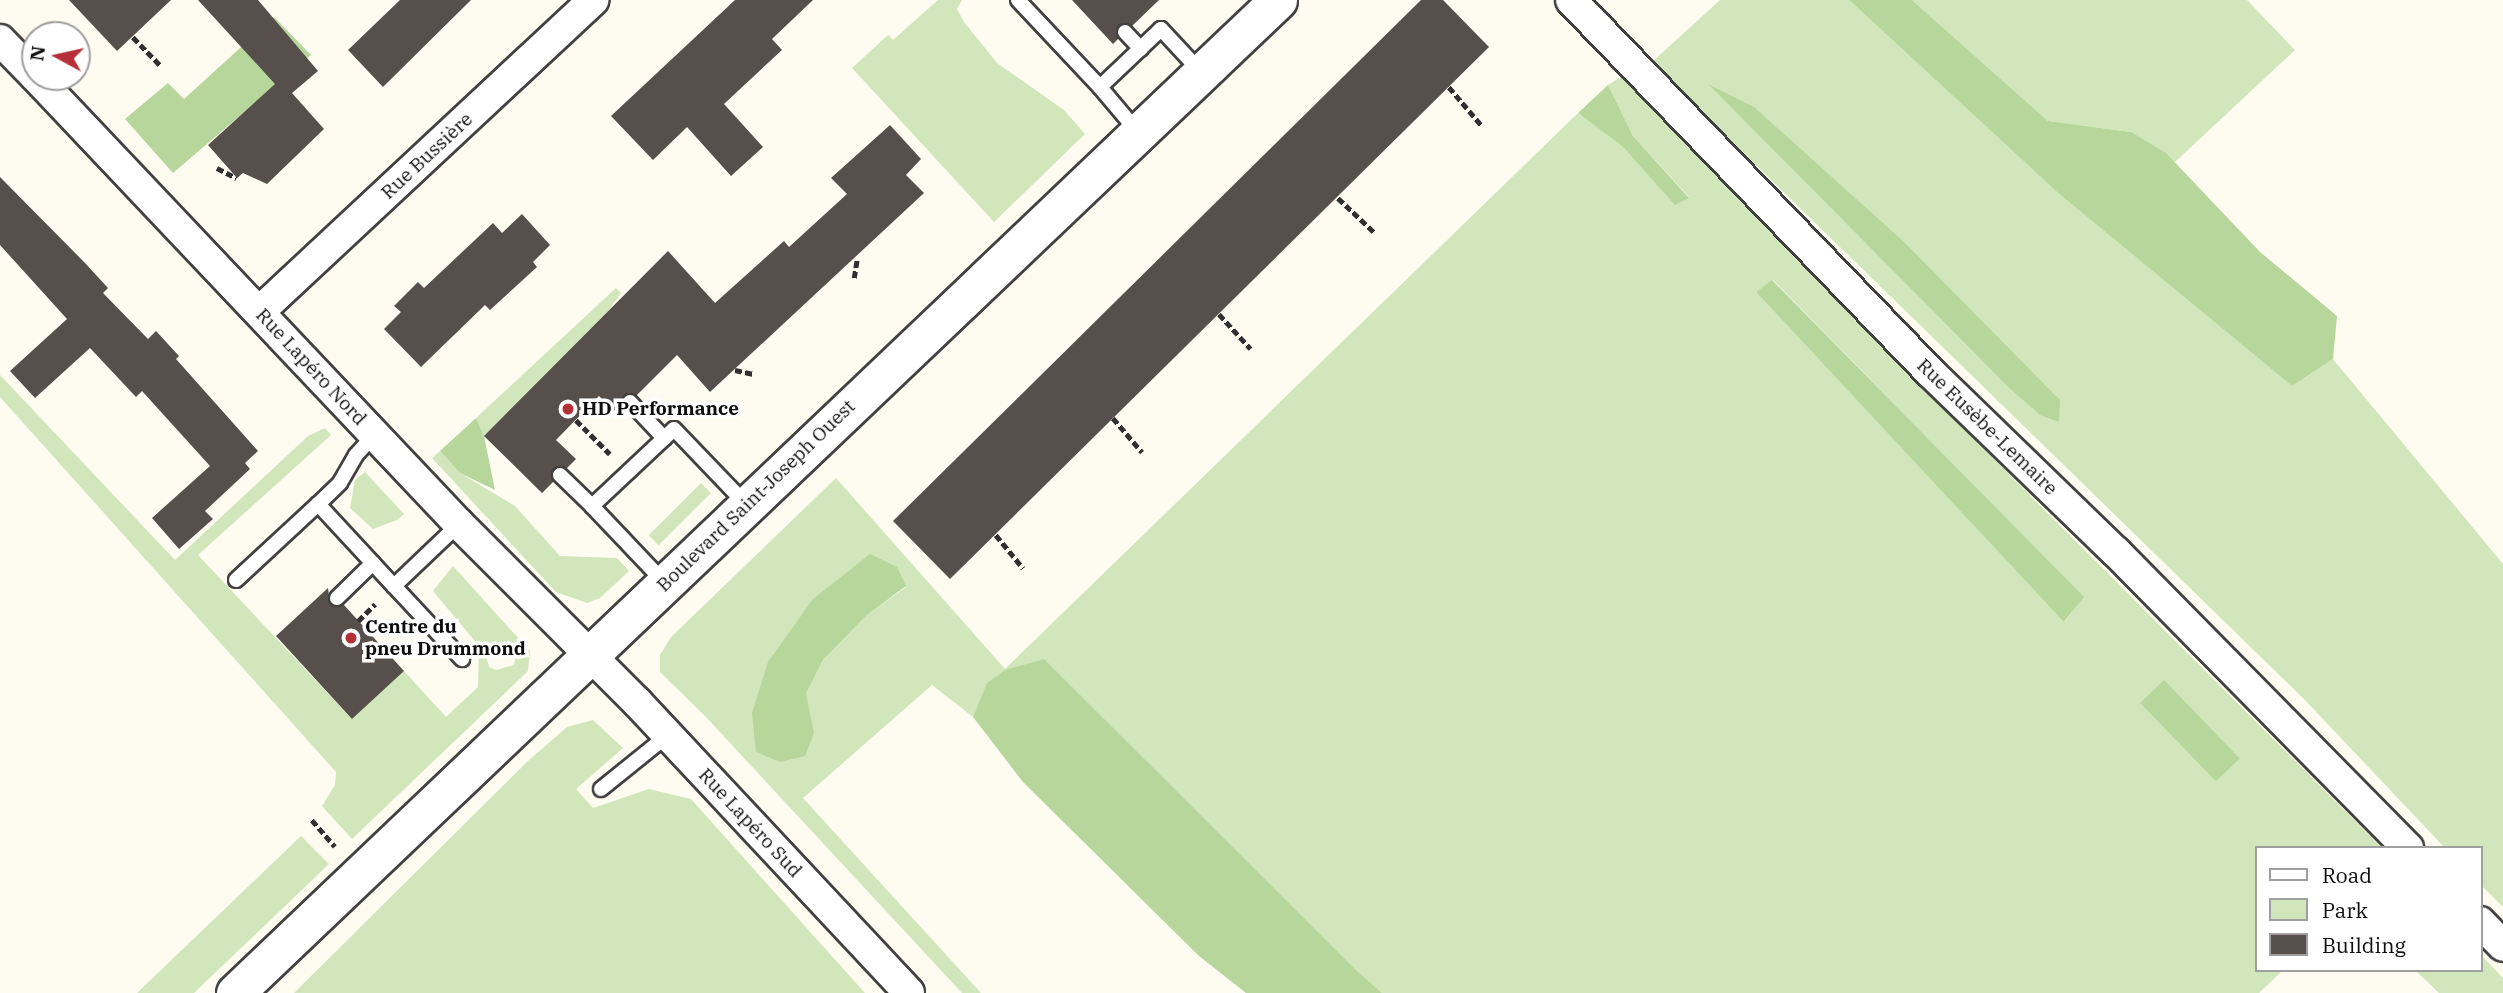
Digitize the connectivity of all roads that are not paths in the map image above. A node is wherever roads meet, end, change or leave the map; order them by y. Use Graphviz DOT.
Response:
graph roads {
  1 [pos="594,0"];
  2 [pos="1018,0"];
  3 [pos="1571,0"];
  4 [pos="1262,5"];
  5 [pos="1125,33"];
  6 [pos="0,40"];
  7 [pos="1141,49"];
  8 [pos="21,62"];
  9 [pos="1202,73"];
  10 [pos="1100,87"];
  11 [pos="48,91"];
  12 [pos="1139,132"];
  13 [pos="260,311"];
  14 [pos="630,402"];
  15 [pos="374,435"];
  16 [pos="664,438"];
  17 [pos="560,475"];
  18 [pos="318,504"];
  19 [pos="747,505"];
  20 [pos="592,506"];
  21 [pos="459,524"];
  22 [pos="373,563"];
  23 [pos="236,580"];
  24 [pos="665,583"];
  25 [pos="394,586"];
  26 [pos="337,598"];
  27 [pos="589,656"];
  28 [pos="462,659"];
  29 [pos="668,735"];
  30 [pos="601,789"];
  31 [pos="2406,846"];
  32 [pos="2482,924"];
  33 [pos="2503,946"];
  34 [pos="235,993"];
  35 [pos="909,993"];
  1 -- 13 [label="street, Rue Bussière"];
  2 -- 10 [label="lane"];
  3 -- 31 [label="street, Rue Eusèbe-Lemaire"];
  4 -- 9 [label="street, Boulevard Saint-Joseph Ouest"];
  5 -- 7 [label="lane"];
  6 -- 8 [label="street, Rue Lapéro Nord"];
  7 -- 9 [label="lane"];
  7 -- 10 [label="lane"];
  9 -- 12 [label="street, Boulevard Saint-Joseph Ouest"];
  10 -- 12 [label="lane"];
  11 -- 13 [label="street, Rue Lapéro Nord"];
  12 -- 19 [label="street, Boulevard Saint-Joseph Ouest"];
  13 -- 15 [label="street, Rue Lapéro Nord"];
  14 -- 16 [label="lane"];
  15 -- 18 [label="lane"];
  15 -- 21 [label="street, Rue Lapéro Nord"];
  16 -- 19 [label="lane"];
  16 -- 20 [label="lane"];
  17 -- 20 [label="lane"];
  18 -- 22 [label="lane"];
  18 -- 23 [label="lane"];
  19 -- 24 [label="street, Boulevard Saint-Joseph Ouest"];
  20 -- 24 [label="lane"];
  21 -- 25 [label="lane"];
  21 -- 27 [label="street, Rue Lapéro Nord"];
  22 -- 25 [label="lane"];
  22 -- 26 [label="lane"];
  24 -- 27 [label="street, Boulevard Saint-Joseph Ouest"];
  25 -- 28 [label="lane"];
  27 -- 29 [label="street, Rue Lapéro Sud"];
  27 -- 34 [label="street, Boulevard Saint-Joseph Ouest"];
  29 -- 30 [label="lane"];
  29 -- 35 [label="street, Rue Lapéro Sud"];
  32 -- 33 [label="street"];
}
